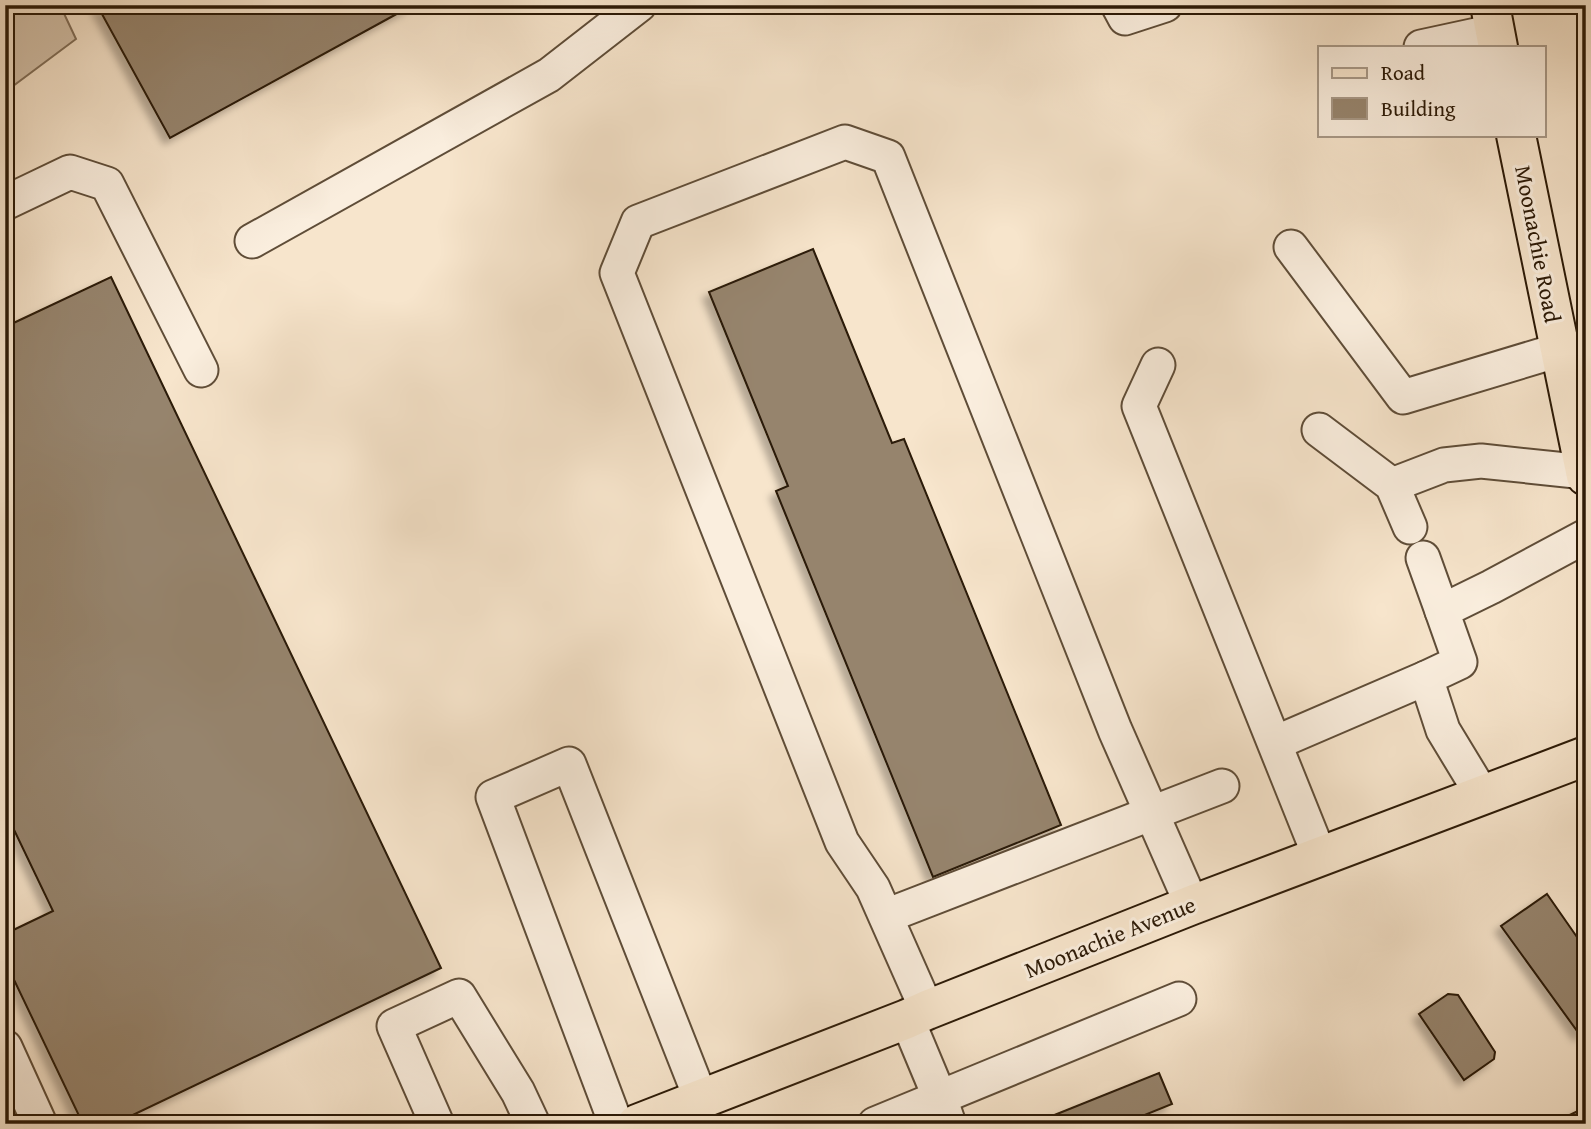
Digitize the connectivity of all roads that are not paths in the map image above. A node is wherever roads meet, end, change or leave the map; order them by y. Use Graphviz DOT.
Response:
graph roads {
  1 [pos="639,5"];
  2 [pos="1118,5"];
  3 [pos="1165,5"];
  4 [pos="1494,28"];
  5 [pos="1424,46"];
  6 [pos="1516,136"];
  7 [pos="5,203"];
  8 [pos="252,241"];
  9 [pos="1291,247"];
  10 [pos="1559,350"];
  11 [pos="1158,365"];
  12 [pos="201,370"];
  13 [pos="1319,430"];
  14 [pos="1585,474"];
  15 [pos="1392,485"];
  16 [pos="1410,527"];
  17 [pos="1586,536"];
  18 [pos="1423,558"];
  19 [pos="1442,611"];
  20 [pos="1426,678"];
  21 [pos="1275,743"];
  22 [pos="1586,756"];
  23 [pos="1222,786"];
  24 [pos="1483,796"];
  25 [pos="1152,813"];
  26 [pos="1320,857"];
  27 [pos="1192,905"];
  28 [pos="886,916"];
  29 [pos="1179,999"];
  30 [pos="917,1015"];
  31 [pos="5,1046"];
  32 [pos="701,1098"];
  33 [pos="944,1111"];
  34 [pos="653,1121"];
  35 [pos="40,1124"];
  36 [pos="437,1124"];
  37 [pos="533,1124"];
  38 [pos="616,1124"];
  39 [pos="875,1124"];
  1 -- 8 [label="lane"];
  2 -- 3 [label="lane"];
  4 -- 5 [label="lane"];
  6 -- 10 [label="main road, Moonachie Road"];
  7 -- 12 [label="lane"];
  9 -- 10 [label="lane"];
  10 -- 14 [label="main road, Moonachie Road"];
  11 -- 21 [label="lane"];
  13 -- 15 [label="lane"];
  14 -- 15 [label="lane"];
  15 -- 16 [label="lane"];
  17 -- 19 [label="lane"];
  18 -- 19 [label="lane"];
  19 -- 20 [label="lane"];
  20 -- 21 [label="lane"];
  20 -- 24 [label="lane"];
  21 -- 26 [label="lane"];
  22 -- 24 [label="main road, Moonachie Avenue"];
  23 -- 25 [label="lane"];
  24 -- 26 [label="main road, Moonachie Avenue"];
  25 -- 27 [label="lane"];
  25 -- 28 [label="lane"];
  25 -- 28 [label="lane"];
  26 -- 27 [label="main road, Moonachie Avenue"];
  27 -- 30 [label="main road, Moonachie Avenue"];
  28 -- 30 [label="lane"];
  29 -- 33 [label="lane"];
  30 -- 32 [label="main road, Moonachie Avenue"];
  30 -- 33 [label="lane"];
  31 -- 35 [label="lane"];
  32 -- 34 [label="main road, Moonachie Avenue"];
  32 -- 38 [label="lane"];
  33 -- 39 [label="lane"];
  36 -- 37 [label="lane"];
}
